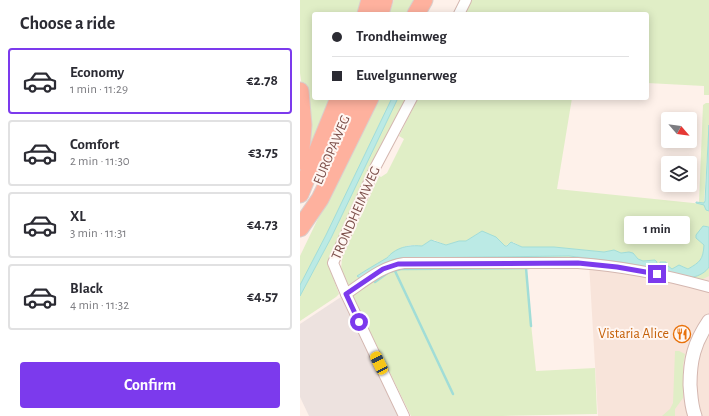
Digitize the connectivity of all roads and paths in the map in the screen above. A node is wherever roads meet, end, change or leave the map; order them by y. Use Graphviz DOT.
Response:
graph roads {
  1 [pos="370,0"];
  2 [pos="384,0"];
  3 [pos="424,0"];
  4 [pos="466,0"];
  5 [pos="367,12"];
  6 [pos="381,12"];
  7 [pos="417,12"];
  8 [pos="459,12"];
  9 [pos="300,91"];
  10 [pos="338,100"];
  11 [pos="351,100"];
  12 [pos="369,100"];
  13 [pos="411,100"];
  14 [pos="300,160"];
  15 [pos="300,194"];
  16 [pos="300,222"];
  17 [pos="300,228"];
  18 [pos="709,286"];
  19 [pos="346,294"];
  20 [pos="709,321"];
  21 [pos="404,416"];
  22 [pos="694,416"];
  1 -- 5 [label="highway"];
  2 -- 6 [label="highway"];
  3 -- 7 [label="highway"];
  4 -- 8 [label="street"];
  9 -- 14 [label="highway"];
  10 -- 15 [label="highway, EUROPAWEG"];
  11 -- 16 [label="highway, EUROPAWEG"];
  12 -- 17 [label="highway"];
  13 -- 19 [label="street, TRONDHEIMWEG"];
  18 -- 19 [label="street"];
  19 -- 21 [label="street, TRONDHEIMWEG"];
  20 -- 22 [label="street"];
}
